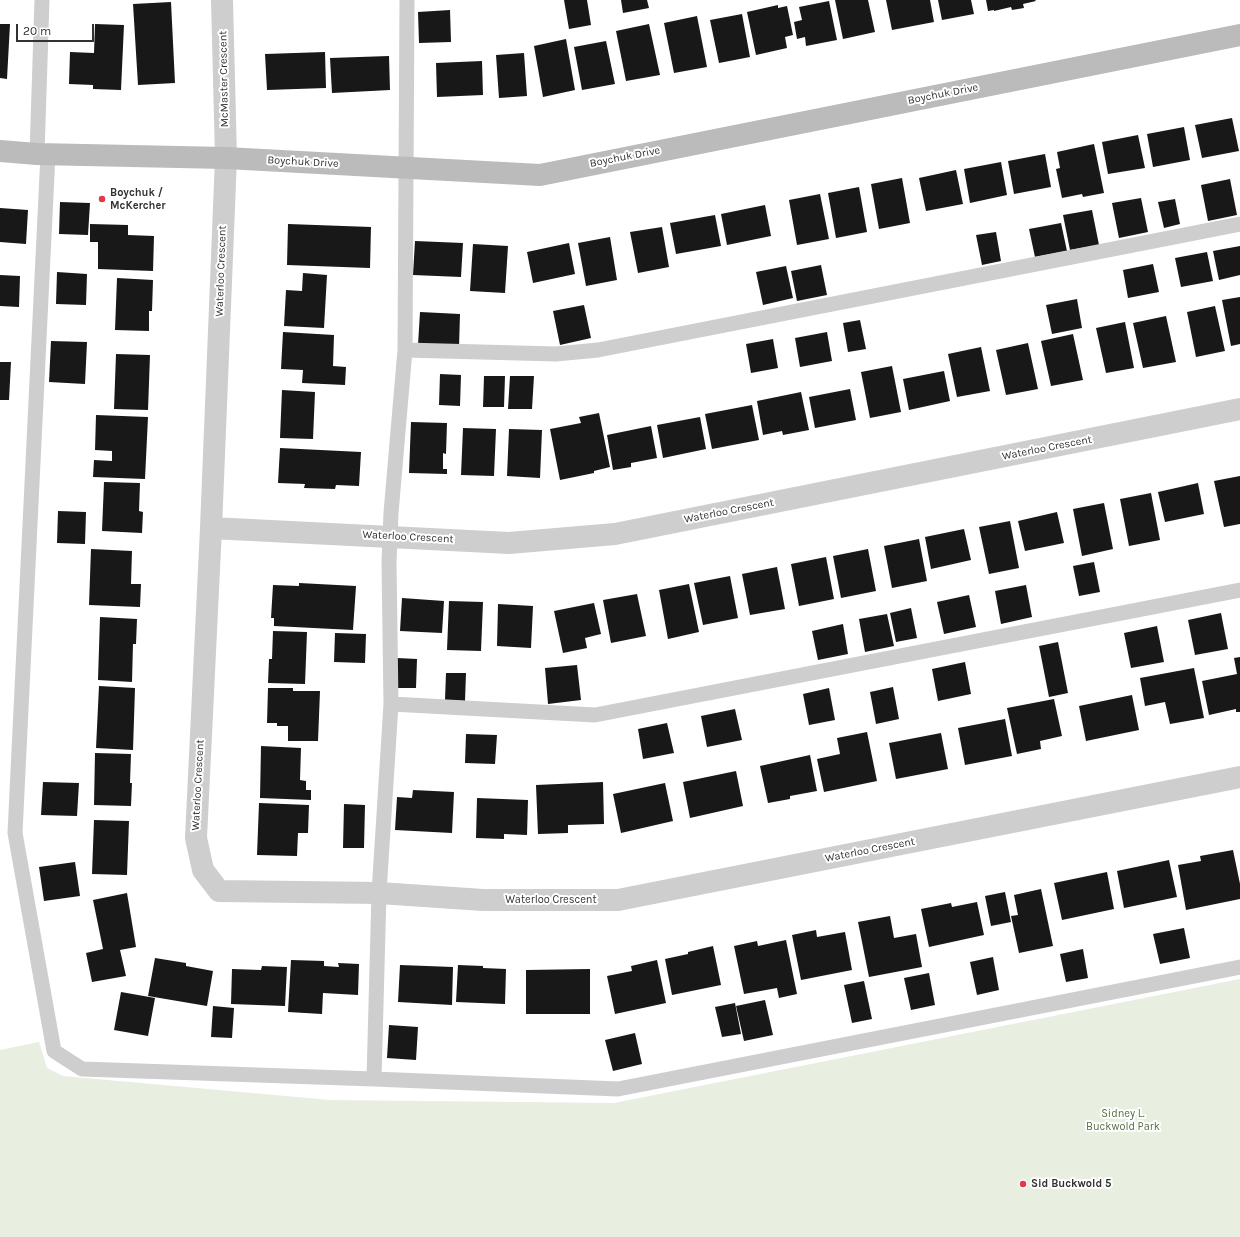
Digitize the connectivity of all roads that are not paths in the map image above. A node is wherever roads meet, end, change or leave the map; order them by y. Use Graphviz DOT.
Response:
graph roads {
  1 [pos="42,0"];
  2 [pos="222,0"];
  3 [pos="407,0"];
  4 [pos="1240,35"];
  5 [pos="0,152"];
  6 [pos="42,154"];
  7 [pos="226,158"];
  8 [pos="407,167"];
  9 [pos="1240,224"];
  10 [pos="405,350"];
  11 [pos="1240,409"];
  12 [pos="211,528"];
  13 [pos="390,536"];
  14 [pos="1240,590"];
  15 [pos="391,704"];
  16 [pos="1240,777"];
  17 [pos="379,893"];
  18 [pos="1240,967"];
  19 [pos="374,1079"];
  1 -- 6 [label="lane"];
  2 -- 7 [label="street, McMaster Crescent"];
  3 -- 8 [label="lane"];
  4 -- 8 [label="street, Boychuk Drive"];
  5 -- 6 [label="street, Boychuk Drive"];
  6 -- 7 [label="street, Boychuk Drive"];
  6 -- 19 [label="lane"];
  7 -- 8 [label="street, Boychuk Drive"];
  7 -- 12 [label="street, Waterloo Crescent"];
  8 -- 10 [label="lane"];
  9 -- 10 [label="lane"];
  10 -- 13 [label="lane"];
  11 -- 13 [label="street, Waterloo Crescent"];
  12 -- 13 [label="street, Waterloo Crescent"];
  12 -- 17 [label="street, Waterloo Crescent"];
  13 -- 15 [label="lane"];
  14 -- 15 [label="lane"];
  15 -- 17 [label="lane"];
  16 -- 17 [label="street, Waterloo Crescent"];
  17 -- 19 [label="lane"];
  18 -- 19 [label="lane"];
}
